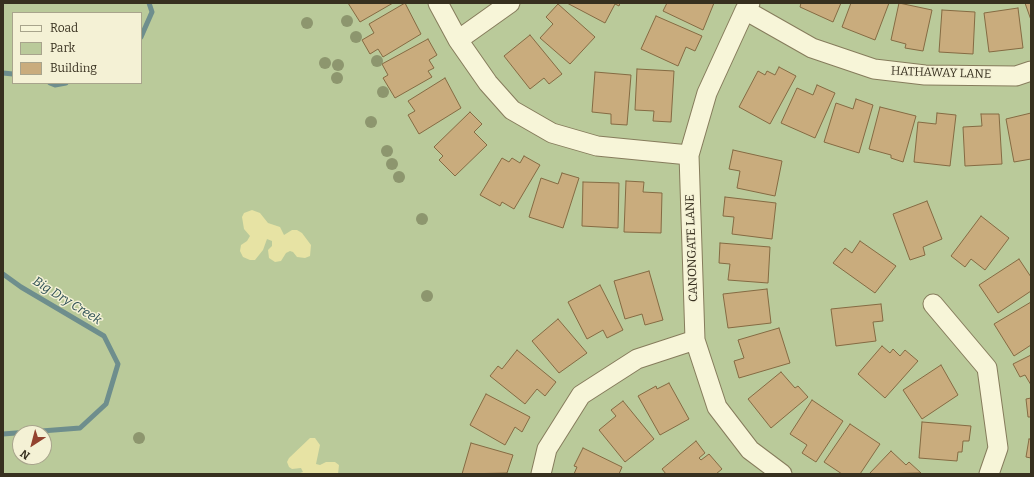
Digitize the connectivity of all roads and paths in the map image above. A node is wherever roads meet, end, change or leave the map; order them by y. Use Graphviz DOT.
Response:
graph roads {
  1 [pos="438,3"];
  2 [pos="510,3"];
  3 [pos="747,7"];
  4 [pos="458,40"];
  5 [pos="1031,71"];
  6 [pos="689,156"];
  7 [pos="933,304"];
  8 [pos="695,340"];
  9 [pos="541,474"];
  10 [pos="782,474"];
  11 [pos="989,474"];
  1 -- 4 [label="street"];
  2 -- 4 [label="street"];
  3 -- 5 [label="street, HATHAWAY LANE"];
  3 -- 6 [label="street, CANONGATE LANE"];
  4 -- 6 [label="street"];
  6 -- 8 [label="street, CANONGATE LANE"];
  7 -- 11 [label="street"];
  8 -- 9 [label="street"];
  8 -- 10 [label="street, CANONGATE LANE"];
}
